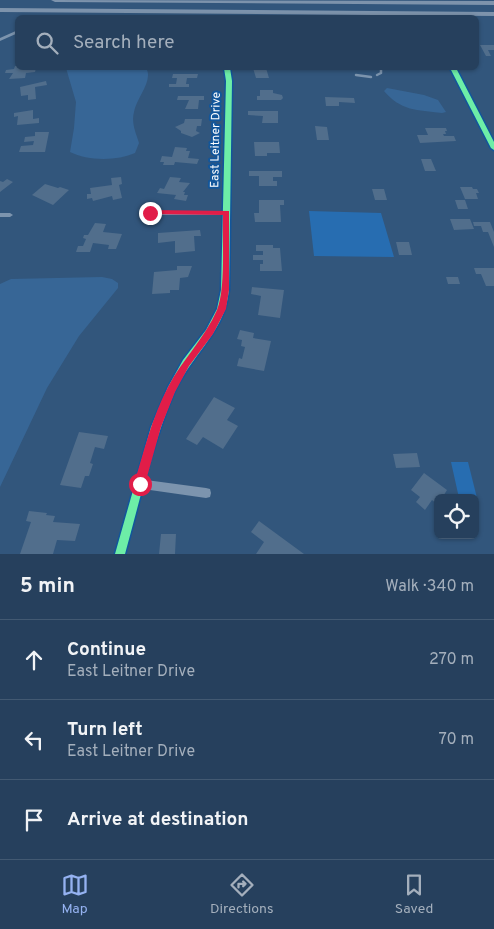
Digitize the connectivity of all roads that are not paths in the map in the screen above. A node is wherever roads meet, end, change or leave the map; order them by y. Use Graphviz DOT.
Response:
graph roads {
  1 [pos="55,0"];
  2 [pos="494,3"];
  3 [pos="0,10"];
  4 [pos="494,14"];
  5 [pos="15,32"];
  6 [pos="0,40"];
  7 [pos="227,70"];
  8 [pos="382,70"];
  9 [pos="454,70"];
  10 [pos="377,74"];
  11 [pos="356,75"];
  12 [pos="371,76"];
  13 [pos="494,148"];
  14 [pos="150,213"];
  15 [pos="227,213"];
  16 [pos="0,215"];
  17 [pos="10,215"];
  18 [pos="140,484"];
  19 [pos="206,493"];
  20 [pos="120,554"];
  1 -- 2 [label="highway"];
  3 -- 4 [label="highway"];
  5 -- 6 [label="street"];
  7 -- 15 [label="street, East Leitner Drive"];
  8 -- 10 [label="lane"];
  9 -- 13 [label="street"];
  11 -- 12 [label="lane"];
  14 -- 15 [label="street"];
  15 -- 18 [label="street, East Leitner Drive"];
  16 -- 17 [label="street"];
  18 -- 19 [label="street"];
  18 -- 20 [label="street, East Leitner Drive"];
}
